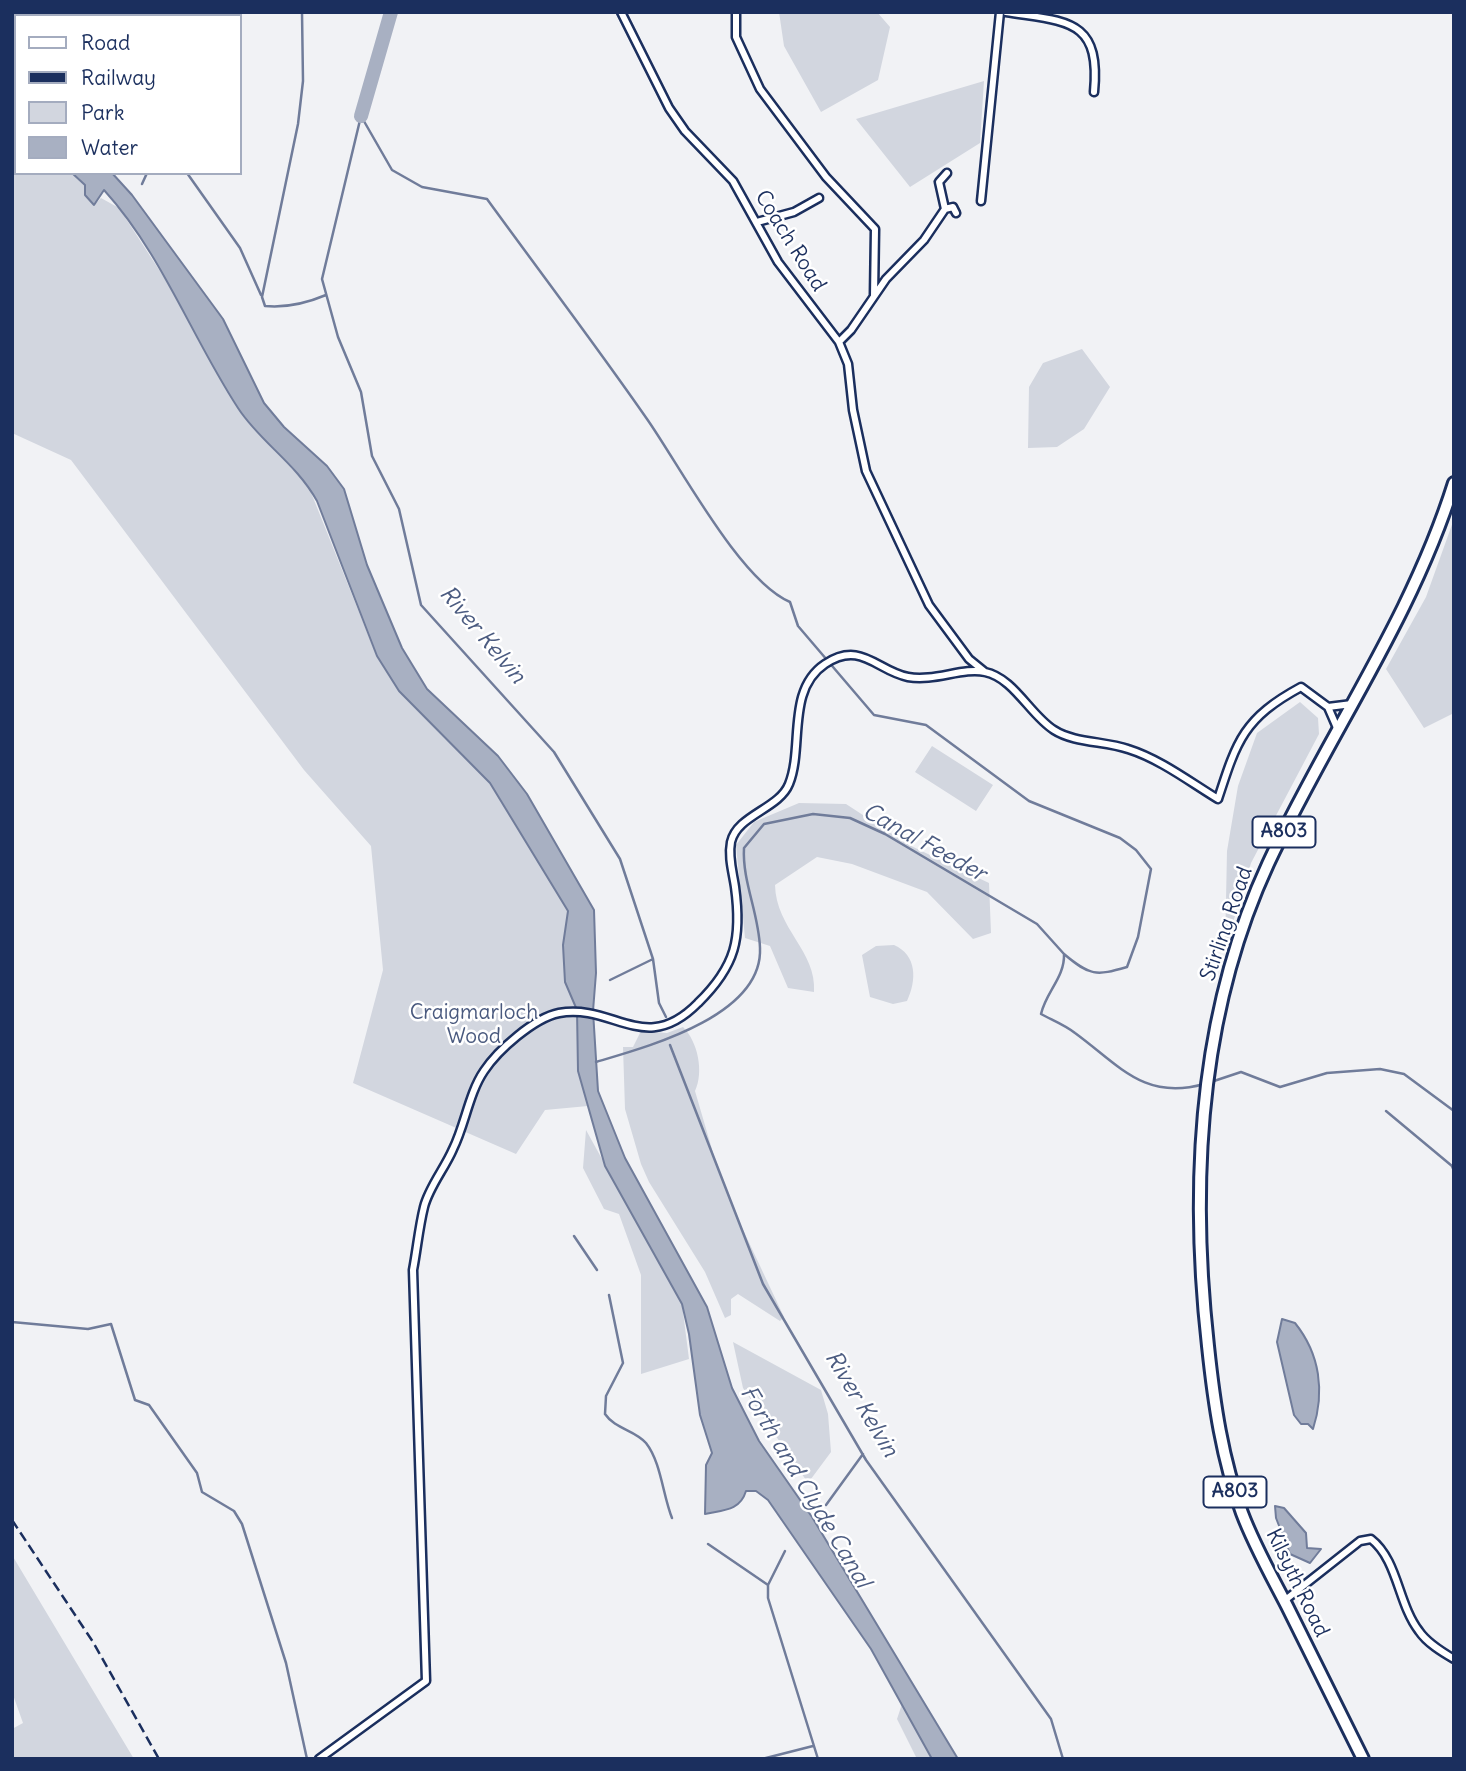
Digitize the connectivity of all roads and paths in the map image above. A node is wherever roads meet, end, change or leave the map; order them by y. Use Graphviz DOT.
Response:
graph roads {
  1 [pos="621,12"];
  2 [pos="736,12"];
  3 [pos="1000,12"];
  4 [pos="1006,12"];
  5 [pos="1094,92"];
  6 [pos="947,173"];
  7 [pos="818,198"];
  8 [pos="981,201"];
  9 [pos="945,209"];
  10 [pos="956,213"];
  11 [pos="757,222"];
  12 [pos="874,296"];
  13 [pos="839,342"];
  14 [pos="1454,483"];
  15 [pos="985,672"];
  16 [pos="1353,704"];
  17 [pos="1328,706"];
  18 [pos="1338,730"];
  19 [pos="1211,1376"];
  20 [pos="1284,1601"];
  21 [pos="1454,1659"];
  22 [pos="319,1759"];
  23 [pos="1363,1759"];
  1 -- 11 [label="street, Coach Road"];
  2 -- 12 [label="street"];
  3 -- 8 [label="street"];
  4 -- 5 [label="street"];
  6 -- 9 [label="street"];
  7 -- 11 [label="street"];
  9 -- 10 [label="street"];
  9 -- 12 [label="street"];
  11 -- 13 [label="street, Coach Road"];
  12 -- 13 [label="street"];
  13 -- 15 [label="street, Coach Road"];
  14 -- 16 [label="main road, Stirling Road / A803"];
  15 -- 17 [label="street, Coach Road"];
  15 -- 22 [label="street"];
  16 -- 17 [label="street"];
  16 -- 18 [label="main road, Stirling Road / A803"];
  17 -- 18 [label="street"];
  18 -- 19 [label="main road, Stirling Road / A803"];
  19 -- 20 [label="main road, Kilsyth Road / A803"];
  20 -- 21 [label="street"];
  20 -- 23 [label="main road, Kilsyth Road / A803"];
}
